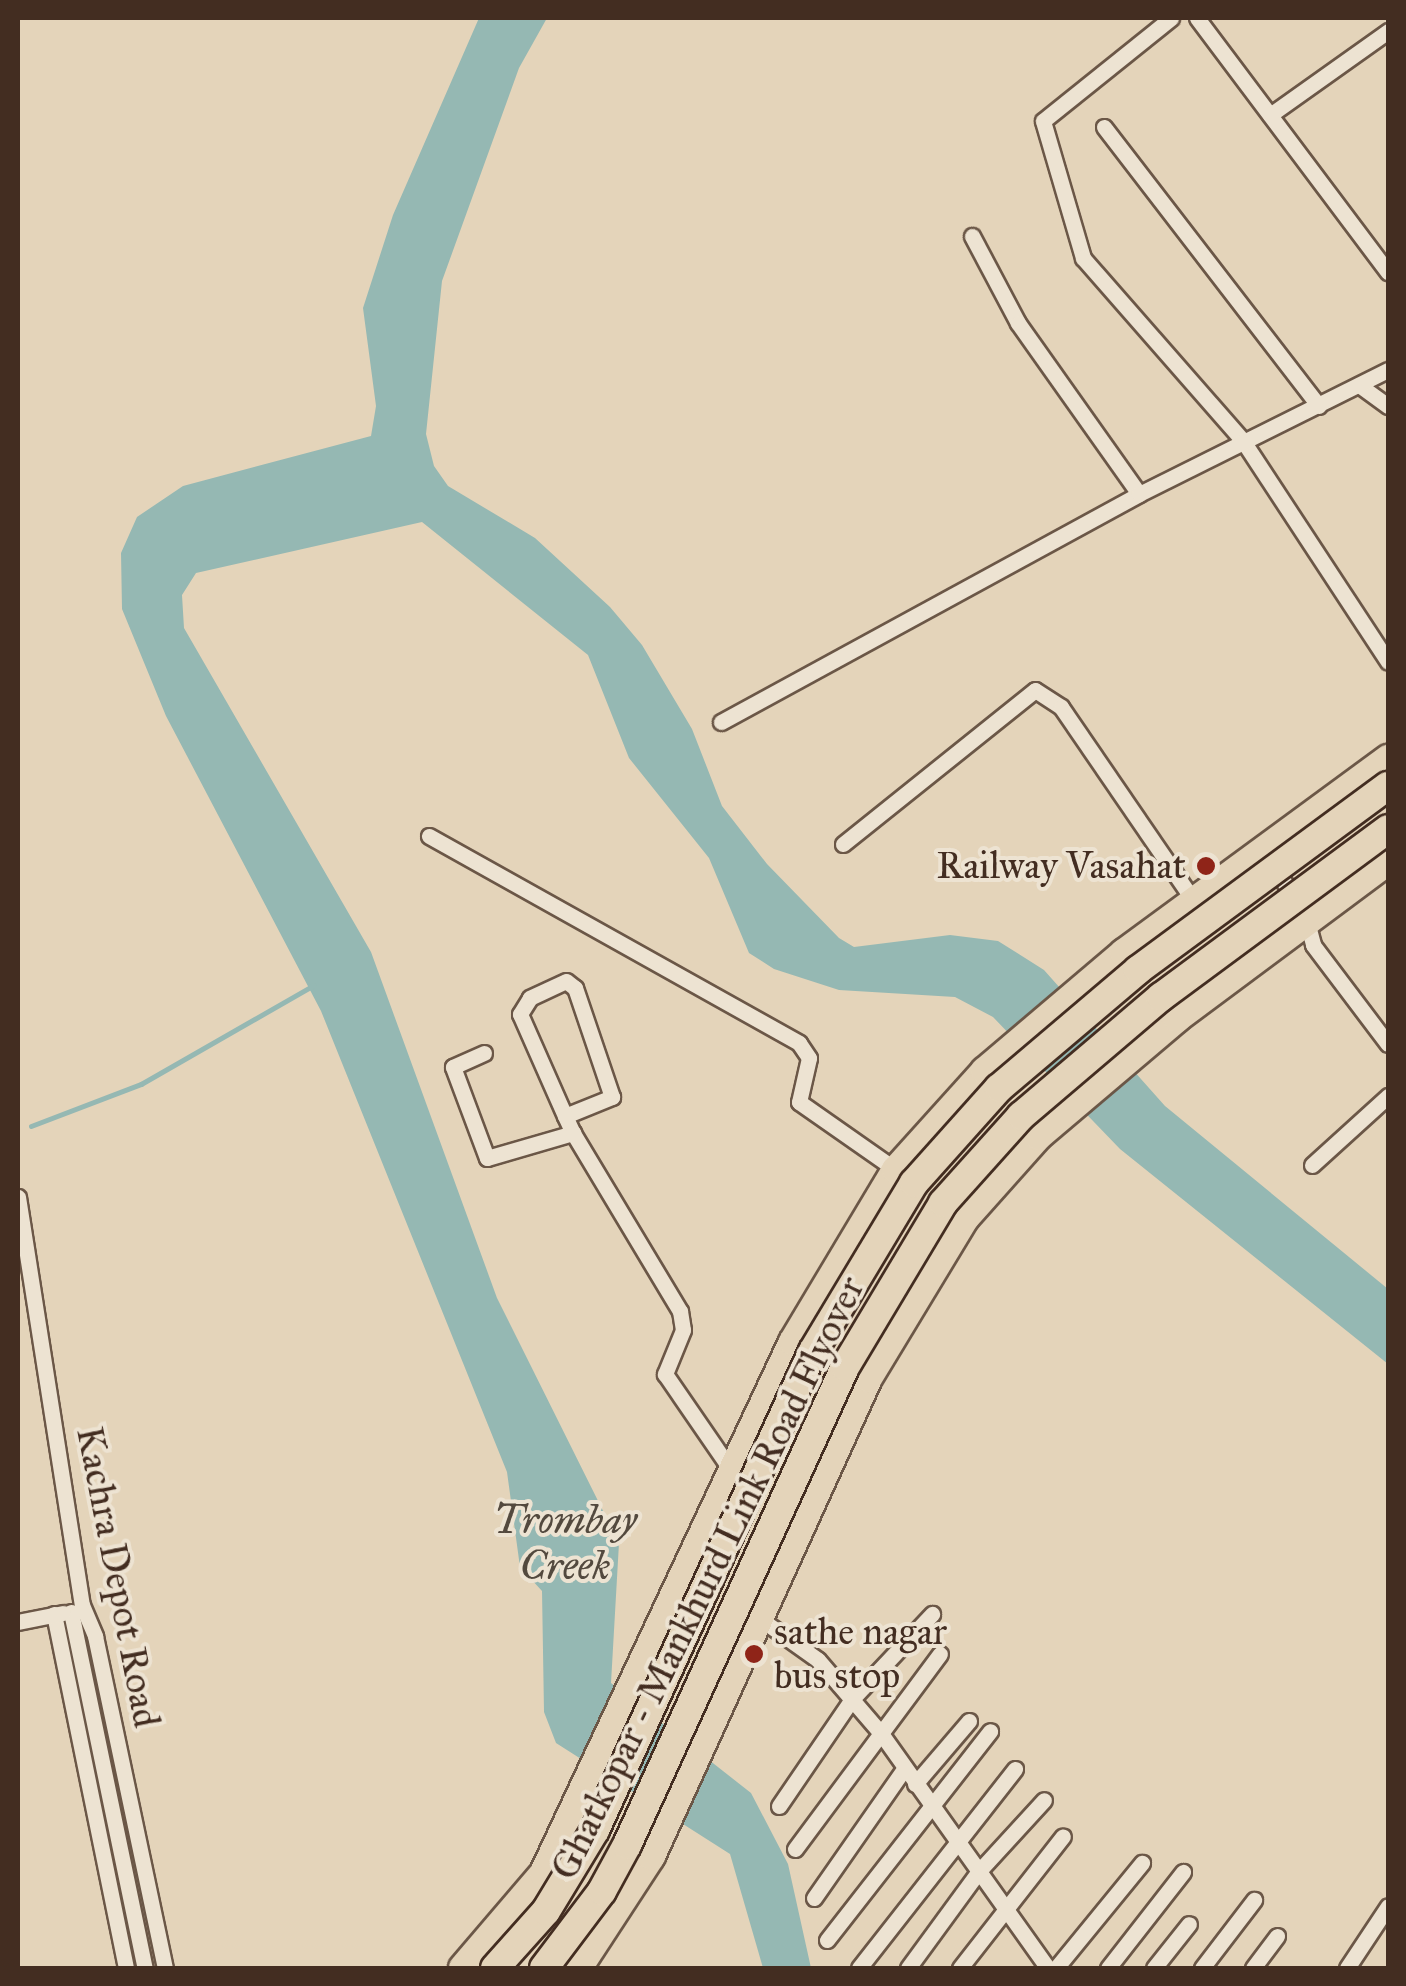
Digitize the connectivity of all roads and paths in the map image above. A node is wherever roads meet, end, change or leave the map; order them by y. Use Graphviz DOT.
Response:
graph roads {
  1 [pos="1171,18"];
  2 [pos="1197,18"];
  3 [pos="1388,31"];
  4 [pos="1270,115"];
  5 [pos="1104,127"];
  6 [pos="972,236"];
  7 [pos="1388,272"];
  8 [pos="1388,370"];
  9 [pos="1359,384"];
  10 [pos="1319,406"];
  11 [pos="1388,406"];
  12 [pos="1237,444"];
  13 [pos="1138,494"];
  14 [pos="1388,662"];
  15 [pos="721,722"];
  16 [pos="1388,758"];
  17 [pos="1388,786"];
  18 [pos="1388,829"];
  19 [pos="430,836"];
  20 [pos="843,844"];
  21 [pos="1262,846"];
  22 [pos="1388,861"];
  23 [pos="1193,900"];
  24 [pos="1306,918"];
  25 [pos="1388,1044"];
  26 [pos="484,1053"];
  27 [pos="1388,1096"];
  28 [pos="565,1116"];
  29 [pos="573,1132"];
  30 [pos="1312,1164"];
  31 [pos="896,1170"];
  32 [pos="18,1197"];
  33 [pos="793,1342"];
  34 [pos="868,1378"];
  35 [pos="733,1473"];
  36 [pos="69,1610"];
  37 [pos="932,1614"];
  38 [pos="759,1618"];
  39 [pos="18,1622"];
  40 [pos="940,1654"];
  41 [pos="852,1699"];
  42 [pos="968,1722"];
  43 [pos="990,1730"];
  44 [pos="880,1732"];
  45 [pos="904,1769"];
  46 [pos="1015,1769"];
  47 [pos="916,1784"];
  48 [pos="1044,1800"];
  49 [pos="930,1804"];
  50 [pos="779,1806"];
  51 [pos="1063,1836"];
  52 [pos="956,1839"];
  53 [pos="795,1849"];
  54 [pos="1142,1862"];
  55 [pos="979,1872"];
  56 [pos="1183,1872"];
  57 [pos="814,1898"];
  58 [pos="1254,1900"];
  59 [pos="1004,1906"];
  60 [pos="1388,1906"];
  61 [pos="1189,1924"];
  62 [pos="1277,1936"];
  63 [pos="827,1940"];
  64 [pos="126,1968"];
  65 [pos="146,1968"];
  66 [pos="165,1968"];
  67 [pos="464,1968"];
  68 [pos="495,1968"];
  69 [pos="544,1968"];
  70 [pos="578,1968"];
  71 [pos="860,1968"];
  72 [pos="908,1968"];
  73 [pos="960,1968"];
  74 [pos="1048,1968"];
  75 [pos="1056,1968"];
  76 [pos="1108,1968"];
  77 [pos="1154,1968"];
  78 [pos="1202,1968"];
  79 [pos="1254,1968"];
  80 [pos="1348,1968"];
  1 -- 12 [label="street"];
  2 -- 4 [label="street"];
  3 -- 4 [label="street"];
  4 -- 7 [label="street"];
  5 -- 10 [label="street"];
  6 -- 13 [label="street"];
  8 -- 9 [label="street"];
  9 -- 10 [label="street"];
  9 -- 11 [label="street"];
  10 -- 12 [label="street"];
  12 -- 13 [label="street"];
  12 -- 14 [label="street"];
  13 -- 15 [label="street"];
  16 -- 21 [label="highway"];
  17 -- 68 [label="highway, Ghatkopar - Mankhurd Link Road Flyover, bridge"];
  18 -- 69 [label="highway, Ghatkopar - Mankhurd Link Road Flyover, bridge"];
  19 -- 31 [label="street"];
  20 -- 23 [label="street"];
  21 -- 23 [label="highway"];
  21 -- 24 [label="street"];
  22 -- 24 [label="highway"];
  23 -- 31 [label="highway"];
  24 -- 25 [label="street"];
  24 -- 34 [label="highway"];
  26 -- 29 [label="street"];
  27 -- 30 [label="street"];
  28 -- 28 [label="street"];
  28 -- 29 [label="street"];
  29 -- 35 [label="street"];
  31 -- 33 [label="highway"];
  32 -- 36 [label="street, Kachra Depot Road"];
  33 -- 34 [label="highway"];
  33 -- 35 [label="highway"];
  34 -- 38 [label="highway"];
  35 -- 67 [label="highway"];
  36 -- 39 [label="street"];
  36 -- 64 [label="street"];
  36 -- 65 [label="street"];
  36 -- 66 [label="street, Kachra Depot Road"];
  37 -- 41 [label="street"];
  38 -- 41 [label="street"];
  38 -- 70 [label="highway"];
  40 -- 44 [label="street"];
  41 -- 44 [label="street"];
  41 -- 50 [label="street"];
  42 -- 47 [label="street"];
  43 -- 49 [label="street"];
  44 -- 45 [label="street"];
  44 -- 53 [label="street"];
  45 -- 47 [label="street"];
  45 -- 57 [label="street"];
  46 -- 52 [label="street"];
  47 -- 49 [label="street"];
  48 -- 55 [label="street"];
  49 -- 52 [label="street"];
  49 -- 63 [label="street"];
  51 -- 59 [label="street"];
  52 -- 55 [label="street"];
  52 -- 71 [label="street"];
  54 -- 75 [label="street"];
  55 -- 59 [label="street"];
  55 -- 72 [label="street"];
  56 -- 76 [label="street"];
  58 -- 78 [label="street"];
  59 -- 73 [label="street"];
  59 -- 74 [label="street"];
  60 -- 80 [label="street"];
  61 -- 77 [label="street"];
  62 -- 79 [label="street"];
}
